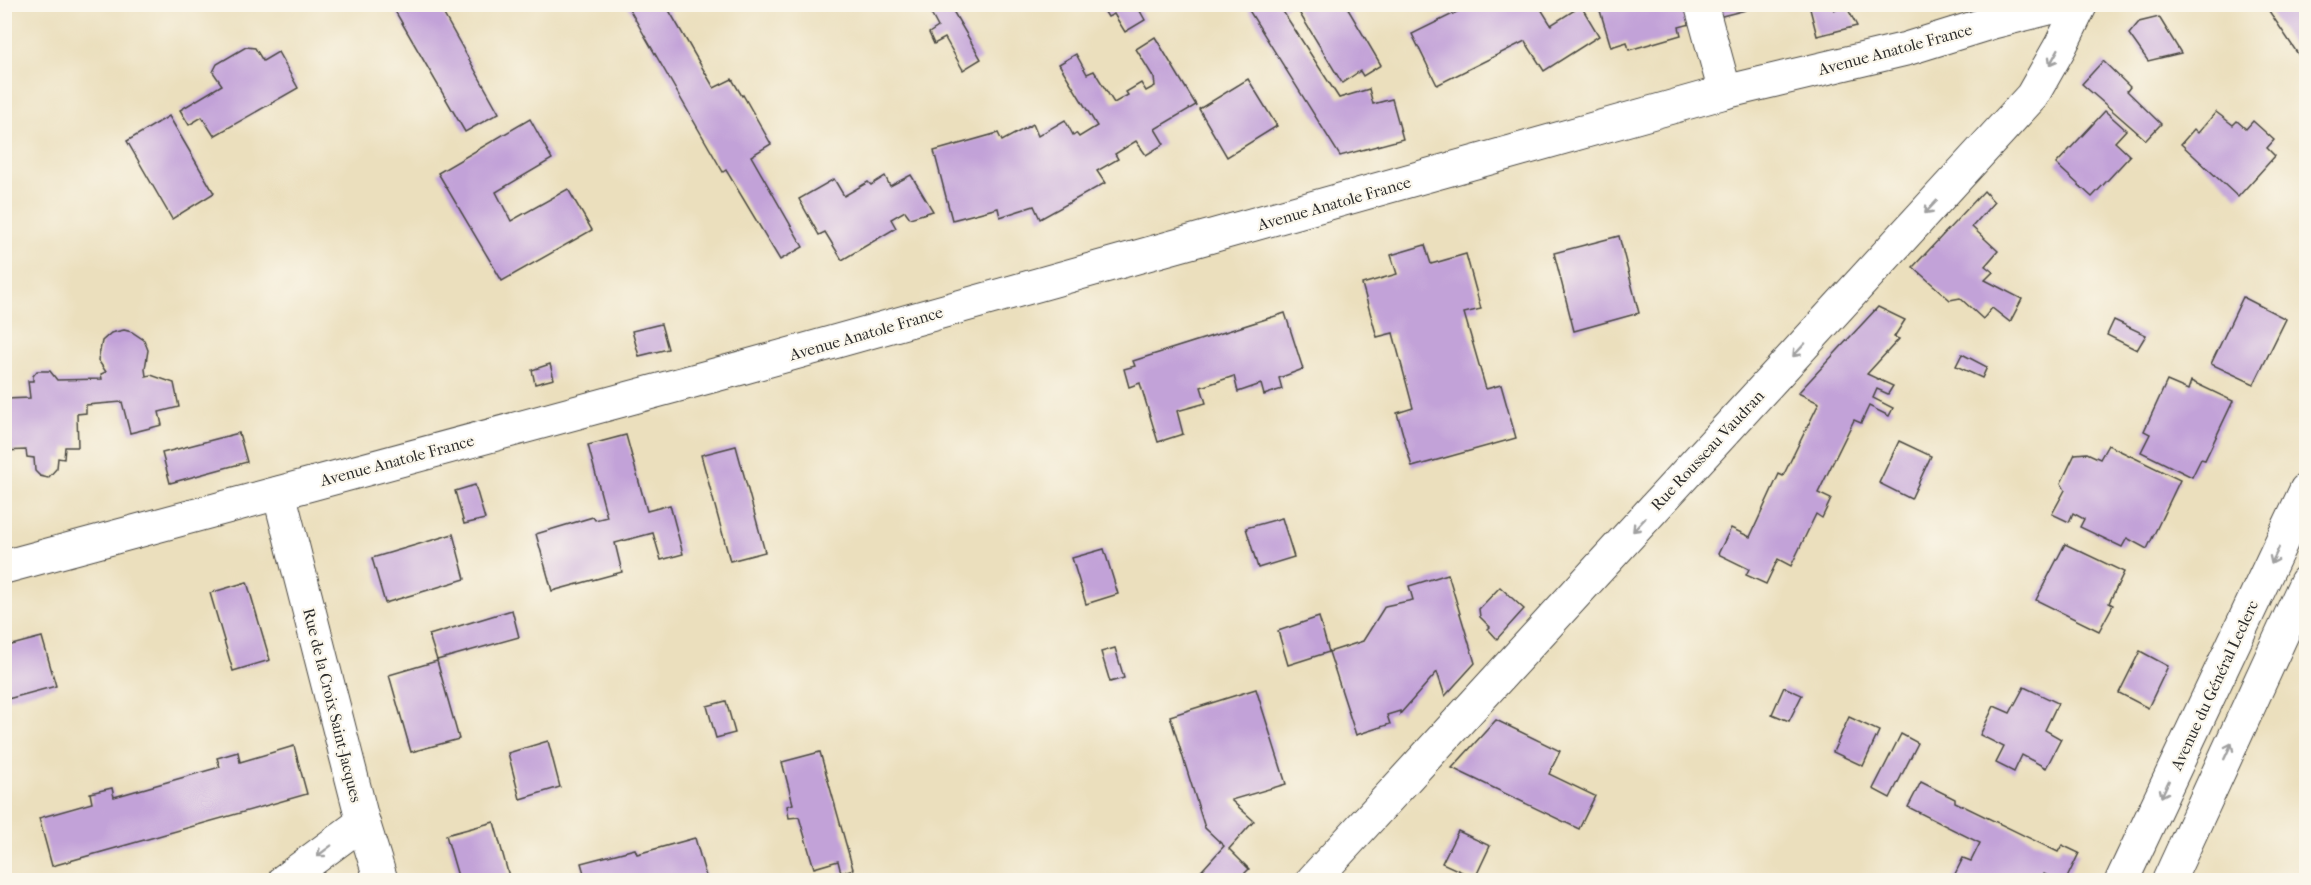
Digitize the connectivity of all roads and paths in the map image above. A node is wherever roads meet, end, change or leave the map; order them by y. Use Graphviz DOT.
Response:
graph roads {
  1 [pos="1701,4"];
  2 [pos="2065,4"];
  3 [pos="2080,4"];
  4 [pos="1725,92"];
  5 [pos="2307,489"];
  6 [pos="279,493"];
  7 [pos="4,567"];
  8 [pos="2307,582"];
  9 [pos="363,822"];
  10 [pos="285,880"];
  11 [pos="381,880"];
  12 [pos="1313,880"];
  13 [pos="2122,880"];
  14 [pos="2169,880"];
  1 -- 4 [label="main road"];
  2 -- 4 [label="main road, Avenue Anatole France"];
  3 -- 12 [label="main road, Rue Rousseau Vaudran, one-way"];
  4 -- 6 [label="main road, Avenue Anatole France"];
  5 -- 13 [label="main road, Avenue du Général Leclerc, one-way"];
  6 -- 7 [label="main road, Avenue Anatole France"];
  6 -- 9 [label="main road, Rue de la Croix Saint-Jacques"];
  14 -- 8 [label="main road, one-way"];
  9 -- 10 [label="main road, Rue de la Croix Saint-Jacques, one-way"];
  9 -- 11 [label="main road"];
}
